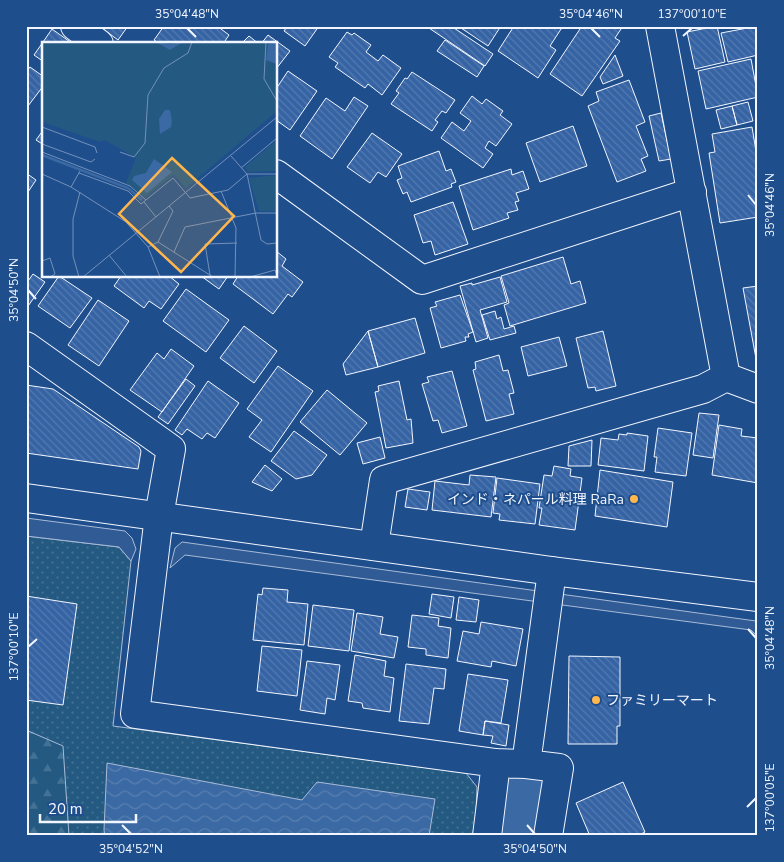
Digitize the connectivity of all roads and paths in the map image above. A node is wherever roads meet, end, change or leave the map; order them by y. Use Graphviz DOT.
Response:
graph roads {
  1 [pos="75,26"];
  2 [pos="660,26"];
  3 [pos="96,42"];
  4 [pos="278,175"];
  5 [pos="692,192"];
  6 [pos="26,346"];
  7 [pos="726,377"];
  8 [pos="758,388"];
  9 [pos="26,498"];
  10 [pos="159,516"];
  11 [pos="374,546"];
  12 [pos="552,572"];
  13 [pos="758,598"];
  14 [pos="496,763"];
  15 [pos="526,764"];
  16 [pos="487,836"];
  17 [pos="548,836"];
  1 -- 3 [label="street"];
  2 -- 5 [label="street"];
  4 -- 5 [label="street"];
  5 -- 7 [label="street"];
  6 -- 10 [label="street"];
  7 -- 8 [label="street"];
  7 -- 11 [label="street"];
  9 -- 10 [label="street"];
  10 -- 11 [label="street"];
  10 -- 14 [label="street"];
  11 -- 12 [label="street"];
  12 -- 13 [label="street"];
  12 -- 15 [label="street"];
  14 -- 15 [label="street"];
  14 -- 16 [label="street"];
  15 -- 17 [label="street"];
}
